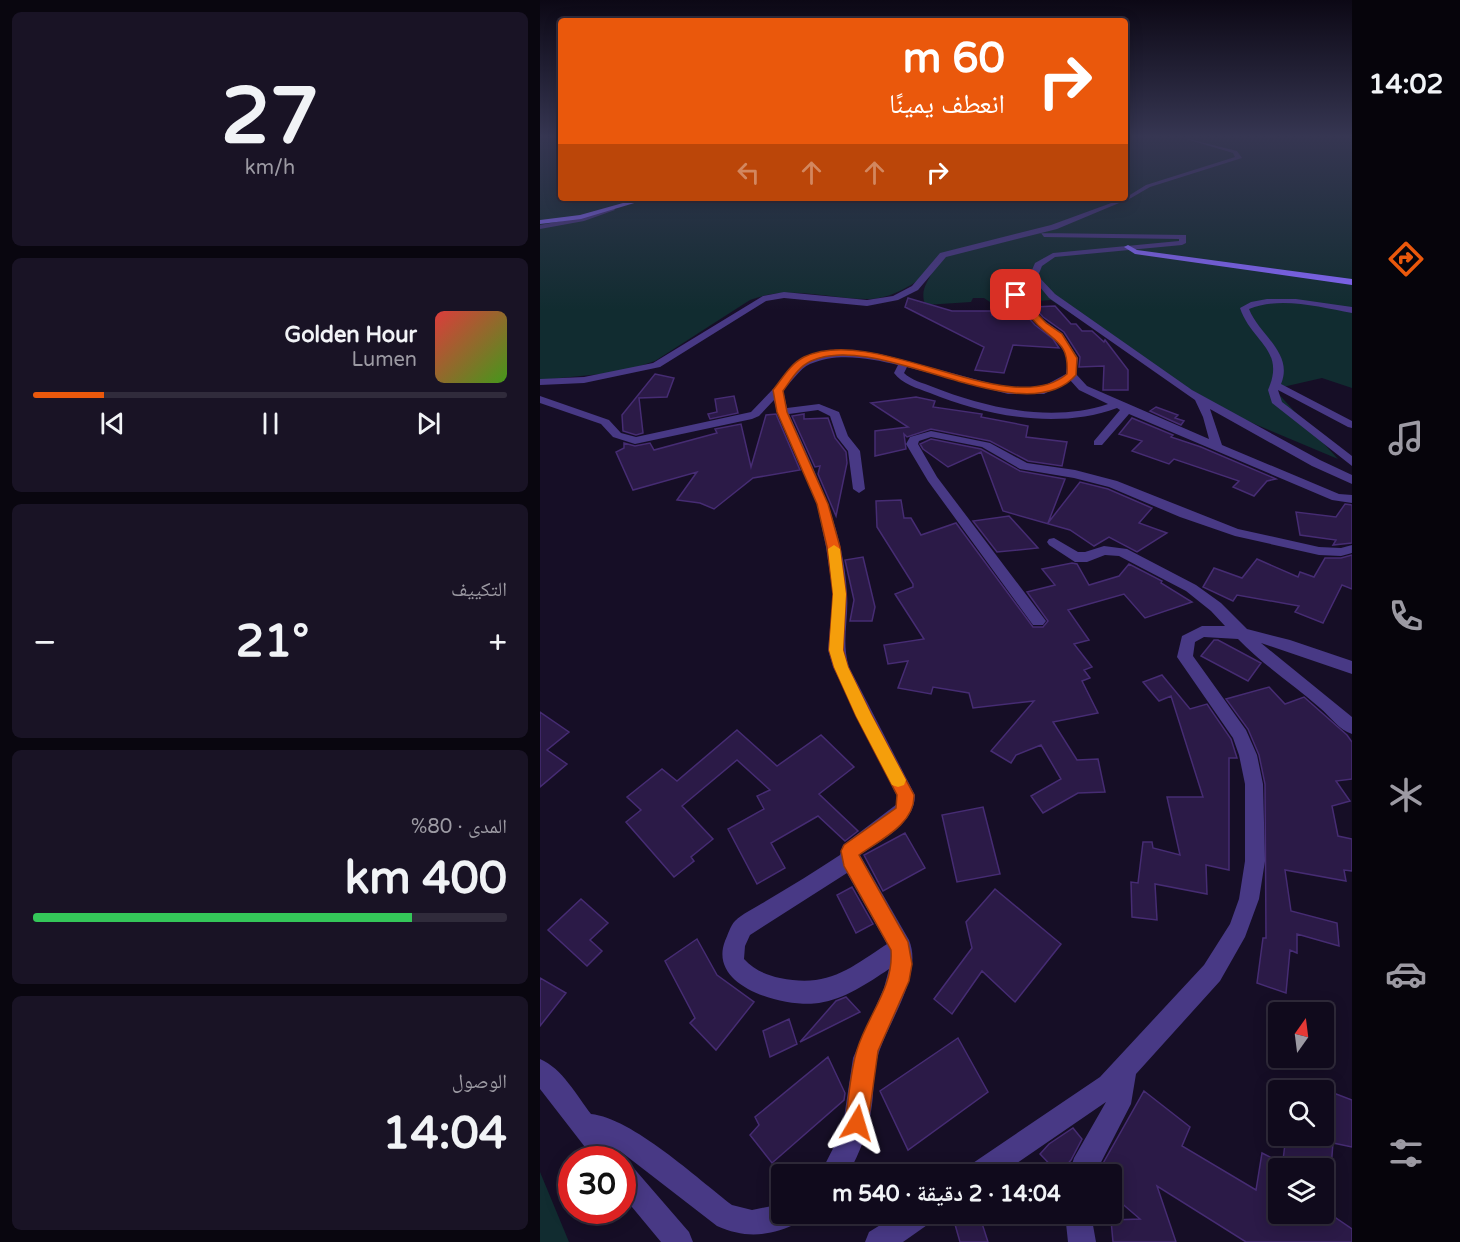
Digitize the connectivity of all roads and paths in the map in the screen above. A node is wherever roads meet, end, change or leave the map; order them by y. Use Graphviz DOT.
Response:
graph roads {
  1 [pos="638,201"];
  2 [pos="1120,201"];
  3 [pos="613,209"];
  4 [pos="540,222"];
  5 [pos="540,227"];
  6 [pos="1029,234"];
  7 [pos="1128,247"];
  8 [pos="1036,272"];
  9 [pos="1352,282"];
  10 [pos="1352,310"];
  11 [pos="903,364"];
  12 [pos="1071,375"];
  13 [pos="540,382"];
  14 [pos="1276,385"];
  15 [pos="778,390"];
  16 [pos="1199,398"];
  17 [pos="540,399"];
  18 [pos="1122,406"];
  19 [pos="782,412"];
  20 [pos="1352,424"];
  21 [pos="1098,443"];
  22 [pos="1217,448"];
  23 [pos="1352,462"];
  24 [pos="1352,480"];
  25 [pos="859,489"];
  26 [pos="1352,499"];
  27 [pos="1054,542"];
  28 [pos="1352,549"];
  29 [pos="1038,621"];
  30 [pos="1242,634"];
  31 [pos="1352,668"];
  32 [pos="1352,727"];
  33 [pos="850,860"];
  34 [pos="901,948"];
  35 [pos="1125,1070"];
  36 [pos="540,1071"];
  37 [pos="583,1126"];
  38 [pos="599,1146"];
  39 [pos="839,1164"];
  40 [pos="994,1164"];
  41 [pos="1085,1164"];
  42 [pos="636,1191"];
  43 [pos="771,1220"];
  44 [pos="906,1224"];
  45 [pos="1079,1224"];
  46 [pos="679,1242"];
  47 [pos="879,1242"];
  48 [pos="1082,1242"];
  1 -- 3 [label="street"];
  2 -- 6 [label="street"];
  3 -- 4 [label="street"];
  3 -- 5 [label="street"];
  6 -- 7 [label="street"];
  6 -- 13 [label="street"];
  7 -- 8 [label="street"];
  7 -- 9 [label="street"];
  8 -- 12 [label="street"];
  8 -- 16 [label="street"];
  10 -- 14 [label="street"];
  11 -- 12 [label="street"];
  11 -- 15 [label="street"];
  11 -- 18 [label="street"];
  12 -- 18 [label="street"];
  14 -- 20 [label="street"];
  14 -- 23 [label="street"];
  15 -- 17 [label="street"];
  15 -- 19 [label="street"];
  16 -- 22 [label="street"];
  16 -- 24 [label="street"];
  18 -- 21 [label="street"];
  18 -- 22 [label="street"];
  19 -- 25 [label="street"];
  19 -- 33 [label="street"];
  22 -- 26 [label="street"];
  27 -- 30 [label="street"];
  28 -- 29 [label="street"];
  30 -- 31 [label="street"];
  30 -- 32 [label="street"];
  30 -- 35 [label="street"];
  33 -- 34 [label="street"];
  33 -- 34 [label="street"];
  34 -- 39 [label="street"];
  35 -- 40 [label="street"];
  35 -- 41 [label="street"];
  36 -- 37 [label="street"];
  37 -- 38 [label="street"];
  37 -- 43 [label="street"];
  42 -- 46 [label="street"];
  44 -- 47 [label="street"];
  45 -- 48 [label="street"];
}
